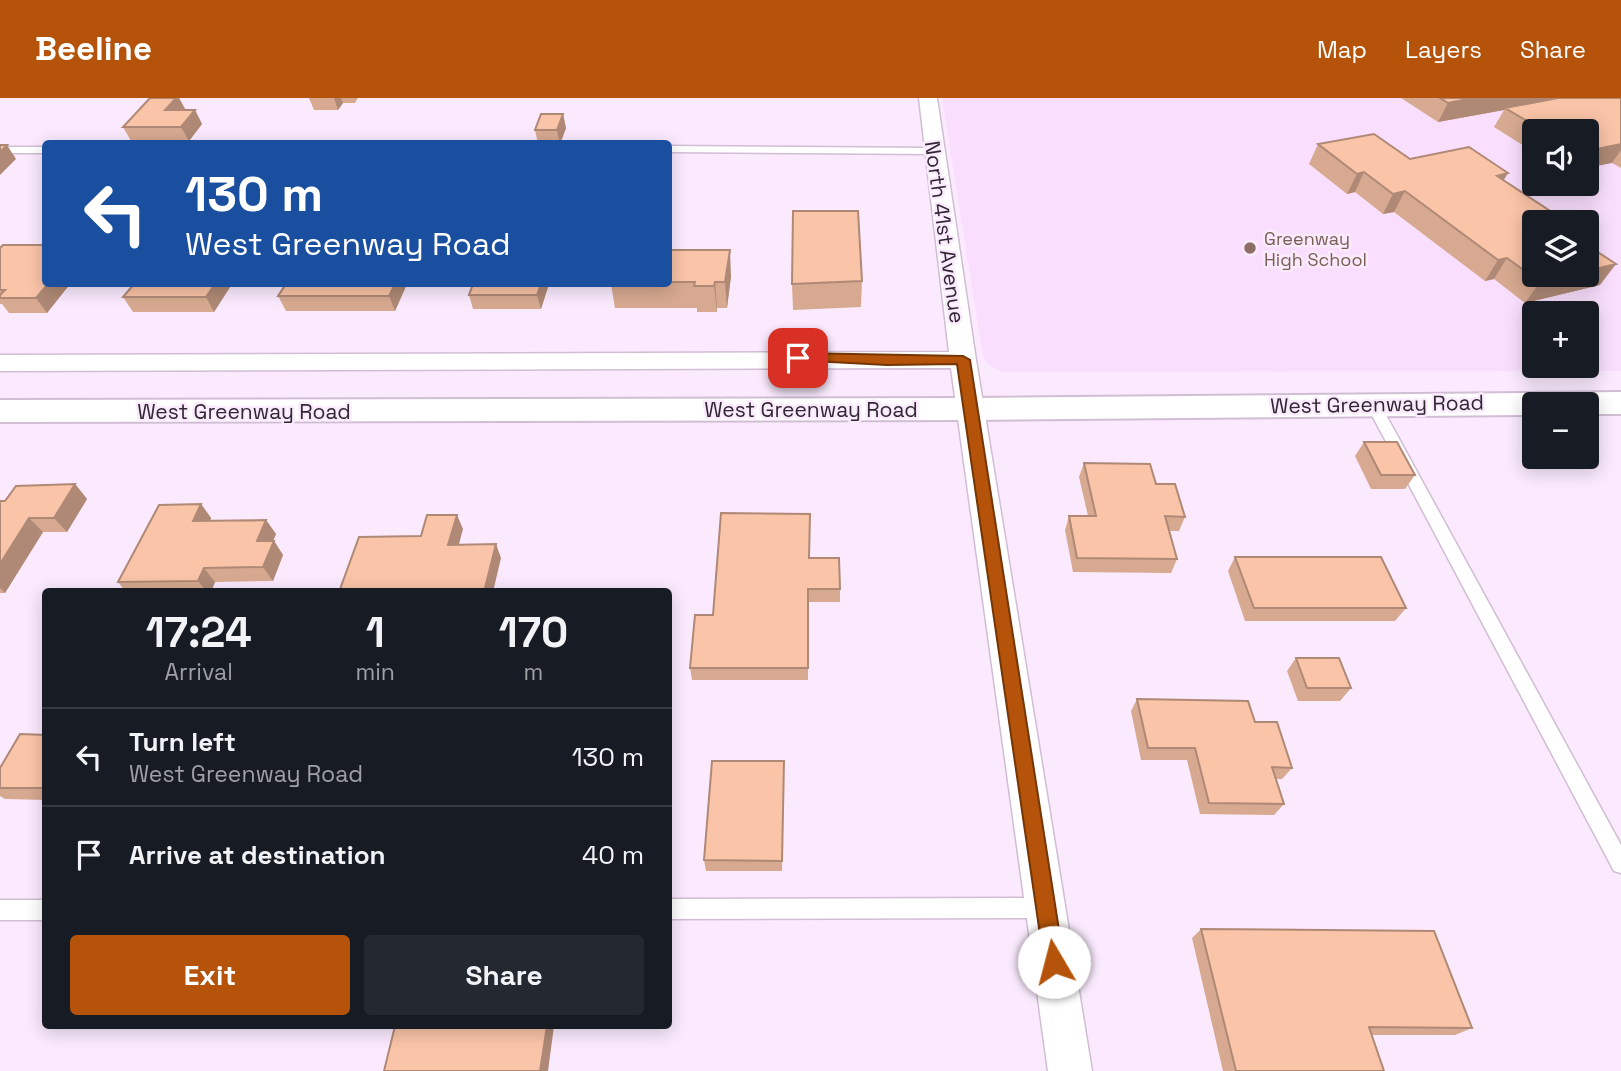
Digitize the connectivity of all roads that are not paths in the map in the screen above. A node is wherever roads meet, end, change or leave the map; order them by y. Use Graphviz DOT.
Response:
graph roads {
  1 [pos="928,98"];
  2 [pos="672,149"];
  3 [pos="0,150"];
  4 [pos="42,150"];
  5 [pos="933,151"];
  6 [pos="963,360"];
  7 [pos="0,363"];
  8 [pos="1621,403"];
  9 [pos="1373,404"];
  10 [pos="972,409"];
  11 [pos="0,411"];
  12 [pos="1621,864"];
  13 [pos="1046,908"];
  14 [pos="672,909"];
  15 [pos="0,910"];
  16 [pos="42,910"];
  17 [pos="1070,1071"];
  1 -- 5 [label="street, North 41st Avenue"];
  2 -- 5 [label="lane"];
  3 -- 4 [label="lane"];
  5 -- 6 [label="street, North 41st Avenue"];
  6 -- 7 [label="street"];
  6 -- 10 [label="street, North 41st Avenue"];
  8 -- 9 [label="main road, West Greenway Road"];
  9 -- 10 [label="main road, West Greenway Road"];
  9 -- 12 [label="lane"];
  10 -- 11 [label="main road, West Greenway Road"];
  10 -- 13 [label="street, North 41st Avenue"];
  13 -- 14 [label="lane"];
  13 -- 17 [label="street, North 41st Avenue"];
  15 -- 16 [label="lane"];
}
